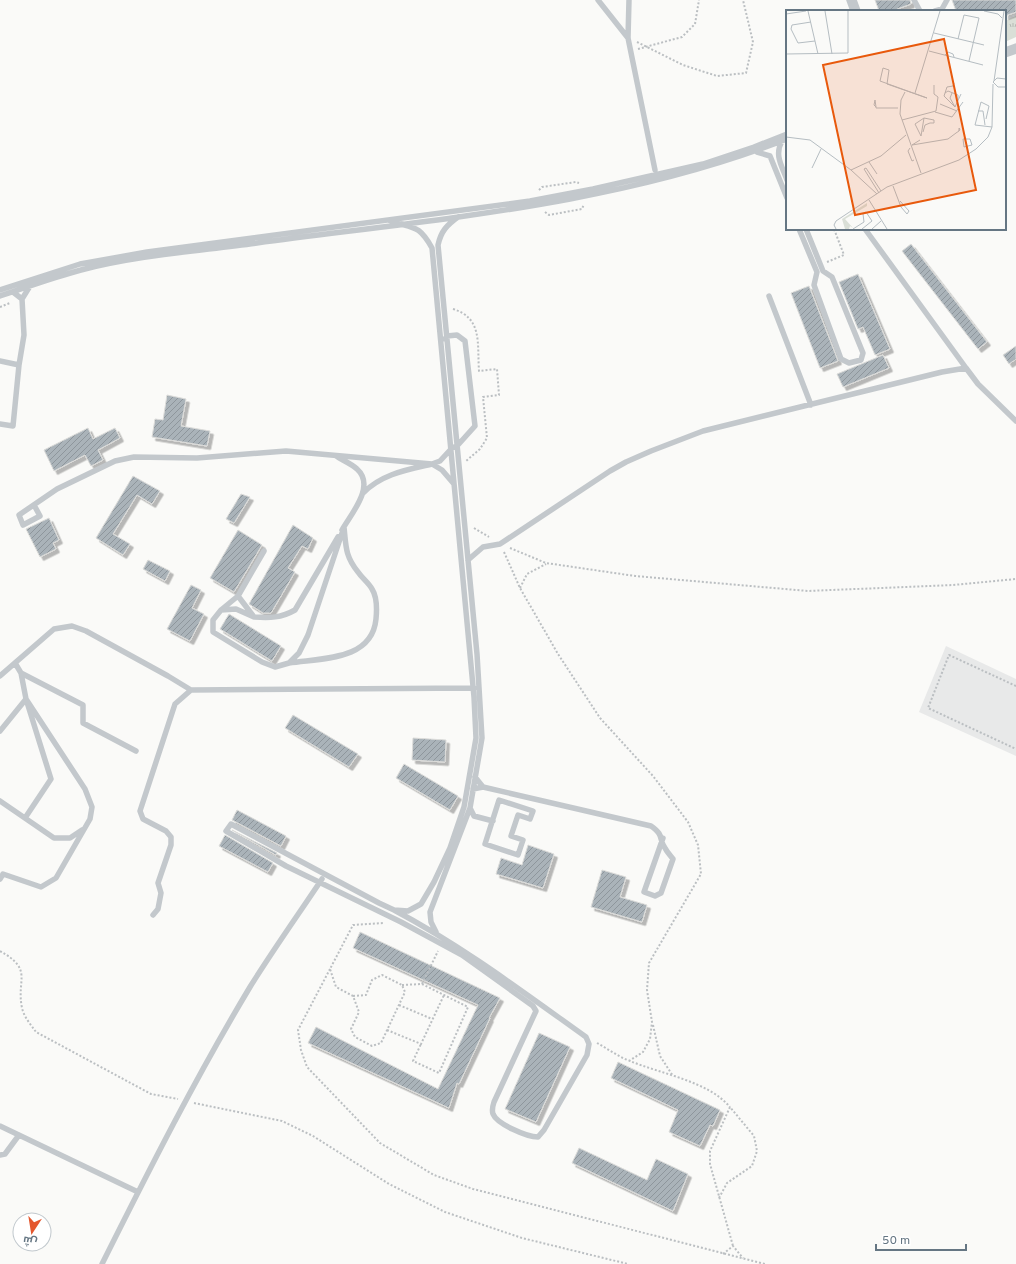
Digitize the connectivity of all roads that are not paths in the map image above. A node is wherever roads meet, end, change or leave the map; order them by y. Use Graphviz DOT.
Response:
graph roads {
  1 [pos="598,0"];
  2 [pos="629,0"];
  3 [pos="849,0"];
  4 [pos="854,0"];
  5 [pos="914,0"];
  6 [pos="947,0"];
  7 [pos="853,10"];
  8 [pos="858,10"];
  9 [pos="919,10"];
  10 [pos="937,10"];
  11 [pos="628,38"];
  12 [pos="1016,46"];
  13 [pos="1006,50"];
  14 [pos="1016,51"];
  15 [pos="1006,55"];
  16 [pos="786,134"];
  17 [pos="785,140"];
  18 [pos="756,152"];
  19 [pos="656,170"];
  20 [pos="666,173"];
  21 [pos="650,177"];
  22 [pos="786,178"];
  23 [pos="786,196"];
  24 [pos="466,210"];
  25 [pos="460,216"];
  26 [pos="388,220"];
  27 [pos="399,224"];
  28 [pos="799,230"];
  29 [pos="806,230"];
  30 [pos="866,230"];
  31 [pos="30,286"];
  32 [pos="0,290"];
  33 [pos="13,292"];
  34 [pos="0,296"];
  35 [pos="769,296"];
  36 [pos="22,299"];
  37 [pos="447,336"];
  38 [pos="442,344"];
  39 [pos="0,361"];
  40 [pos="19,365"];
  41 [pos="966,368"];
  42 [pos="811,405"];
  43 [pos="1016,421"];
  44 [pos="0,424"];
  45 [pos="454,447"];
  46 [pos="334,455"];
  47 [pos="432,464"];
  48 [pos="455,486"];
  49 [pos="363,493"];
  50 [pos="34,505"];
  51 [pos="344,526"];
  52 [pos="264,551"];
  53 [pos="468,560"];
  54 [pos="238,596"];
  55 [pos="221,610"];
  56 [pos="254,617"];
  57 [pos="15,663"];
  58 [pos="289,663"];
  59 [pos="20,673"];
  60 [pos="0,676"];
  61 [pos="474,688"];
  62 [pos="191,690"];
  63 [pos="26,699"];
  64 [pos="0,731"];
  65 [pos="136,751"];
  66 [pos="475,777"];
  67 [pos="484,787"];
  68 [pos="473,790"];
  69 [pos="0,801"];
  70 [pos="470,808"];
  71 [pos="474,816"];
  72 [pos="25,818"];
  73 [pos="466,820"];
  74 [pos="493,821"];
  75 [pos="82,830"];
  76 [pos="662,838"];
  77 [pos="325,875"];
  78 [pos="0,879"];
  79 [pos="321,881"];
  80 [pos="394,910"];
  81 [pos="153,916"];
  82 [pos="436,932"];
  83 [pos="0,1126"];
  84 [pos="19,1135"];
  85 [pos="0,1156"];
  86 [pos="138,1192"];
  87 [pos="102,1264"];
  1 -- 11 [label="lane"];
  2 -- 11 [label="lane"];
  3 -- 7 [label="lane"];
  4 -- 8 [label="lane"];
  5 -- 9 [label="lane"];
  6 -- 10 [label="lane"];
  11 -- 19 [label="lane"];
  12 -- 13 [label="lane"];
  14 -- 15 [label="lane"];
  16 -- 20 [label="lane"];
  17 -- 18 [label="lane"];
  17 -- 22 [label="lane"];
  18 -- 23 [label="lane"];
  18 -- 25 [label="lane"];
  19 -- 20 [label="lane"];
  19 -- 21 [label="lane"];
  20 -- 21 [label="lane"];
  21 -- 24 [label="lane"];
  24 -- 25 [label="lane"];
  24 -- 26 [label="lane"];
  25 -- 27 [label="lane"];
  25 -- 37 [label="lane"];
  26 -- 27 [label="lane"];
  26 -- 32 [label="lane"];
  27 -- 31 [label="lane"];
  27 -- 38 [label="lane"];
  28 -- 29 [label="lane"];
  30 -- 41 [label="lane"];
  31 -- 33 [label="lane"];
  31 -- 36 [label="lane"];
  33 -- 34 [label="lane"];
  33 -- 36 [label="lane"];
  35 -- 42 [label="lane"];
  36 -- 40 [label="lane"];
  37 -- 38 [label="lane"];
  37 -- 45 [label="lane"];
  37 -- 45 [label="lane"];
  38 -- 45 [label="lane"];
  39 -- 40 [label="lane"];
  40 -- 44 [label="lane"];
  41 -- 42 [label="lane"];
  41 -- 43 [label="lane"];
  42 -- 53 [label="lane"];
  45 -- 47 [label="lane"];
  45 -- 48 [label="lane"];
  45 -- 53 [label="lane"];
  46 -- 47 [label="lane"];
  46 -- 49 [label="lane"];
  46 -- 50 [label="lane"];
  47 -- 48 [label="lane"];
  47 -- 49 [label="lane"];
  48 -- 61 [label="lane"];
  49 -- 51 [label="lane"];
  51 -- 56 [label="lane"];
  51 -- 58 [label="lane"];
  51 -- 58 [label="lane"];
  52 -- 54 [label="lane"];
  53 -- 66 [label="lane"];
  54 -- 55 [label="lane"];
  54 -- 56 [label="lane"];
  55 -- 56 [label="lane"];
  55 -- 58 [label="lane"];
  57 -- 59 [label="lane"];
  57 -- 60 [label="lane"];
  57 -- 62 [label="lane"];
  59 -- 63 [label="lane"];
  59 -- 65 [label="lane"];
  61 -- 62 [label="lane"];
  61 -- 80 [label="lane"];
  62 -- 81 [label="lane"];
  63 -- 64 [label="lane"];
  63 -- 72 [label="lane"];
  63 -- 75 [label="lane"];
  66 -- 67 [label="lane"];
  66 -- 68 [label="lane"];
  67 -- 68 [label="lane"];
  67 -- 76 [label="lane"];
  68 -- 70 [label="lane"];
  69 -- 72 [label="lane"];
  70 -- 71 [label="lane"];
  70 -- 73 [label="lane"];
  71 -- 73 [label="lane"];
  71 -- 74 [label="lane"];
  72 -- 75 [label="lane"];
  73 -- 82 [label="lane"];
  74 -- 74 [label="lane"];
  75 -- 78 [label="lane"];
  76 -- 76 [label="lane"];
  77 -- 79 [label="lane"];
  77 -- 79 [label="lane"];
  77 -- 80 [label="lane"];
  79 -- 82 [label="lane"];
  79 -- 86 [label="lane"];
  80 -- 82 [label="lane"];
  83 -- 84 [label="lane"];
  84 -- 85 [label="lane"];
  84 -- 86 [label="lane"];
  86 -- 87 [label="lane"];
}
